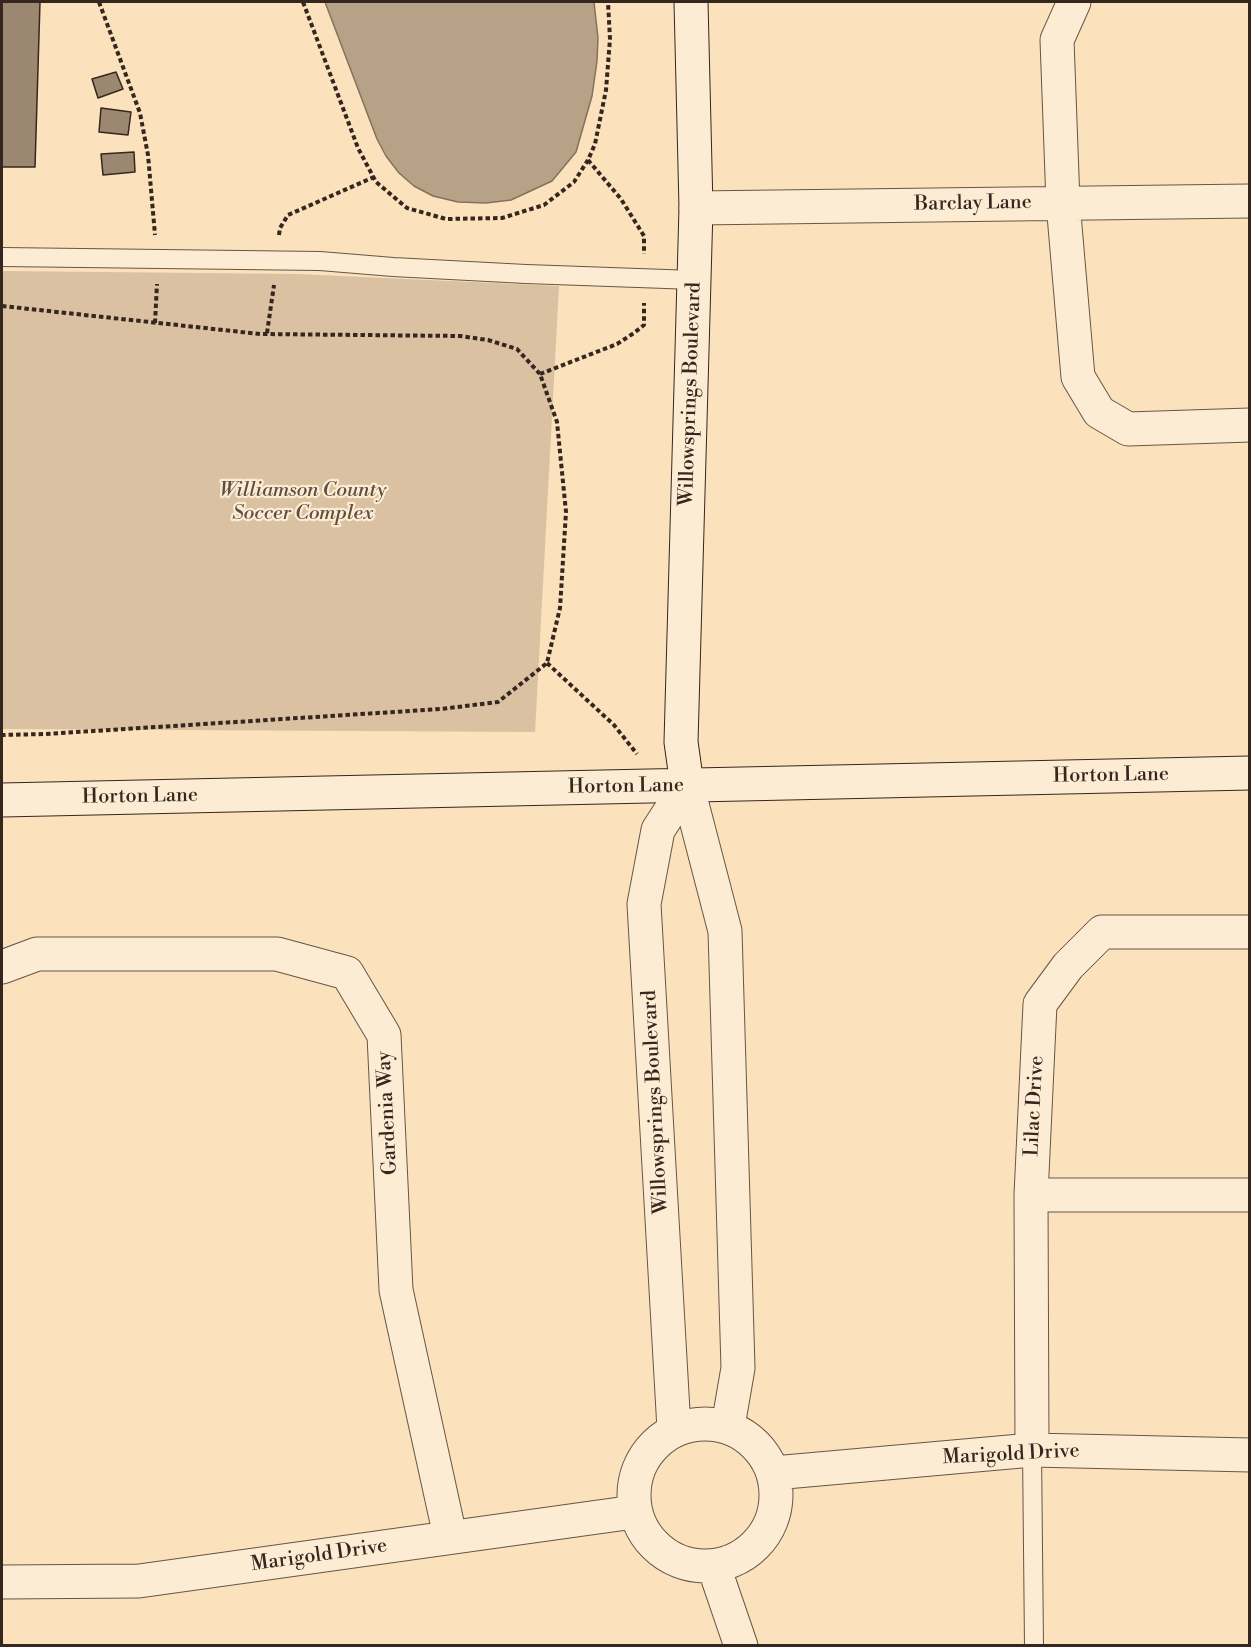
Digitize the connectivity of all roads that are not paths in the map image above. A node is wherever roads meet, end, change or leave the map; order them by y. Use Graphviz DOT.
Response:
graph roads {
  1 [pos="691,2"];
  2 [pos="1074,2"];
  3 [pos="1250,201"];
  4 [pos="1063,203"];
  5 [pos="696,208"];
  6 [pos="2,257"];
  7 [pos="694,280"];
  8 [pos="1250,425"];
  9 [pos="1250,773"];
  10 [pos="687,785"];
  11 [pos="2,800"];
  12 [pos="1250,932"];
  13 [pos="2,967"];
  14 [pos="1250,1195"];
  15 [pos="1031,1196"];
  16 [pos="728,1426"];
  17 [pos="674,1429"];
  18 [pos="1032,1450"];
  19 [pos="1250,1455"];
  20 [pos="774,1473"];
  21 [pos="634,1512"];
  22 [pos="450,1536"];
  23 [pos="714,1567"];
  24 [pos="2,1582"];
  25 [pos="741,1646"];
  26 [pos="1034,1646"];
  1 -- 5 [label="street, Willowsprings Boulevard"];
  2 -- 4 [label="street"];
  3 -- 4 [label="street, Barclay Lane"];
  4 -- 5 [label="street, Barclay Lane"];
  4 -- 8 [label="street"];
  5 -- 7 [label="street, Willowsprings Boulevard"];
  6 -- 7 [label="lane"];
  7 -- 10 [label="street, Willowsprings Boulevard"];
  9 -- 10 [label="street, Horton Lane"];
  10 -- 11 [label="street, Horton Lane"];
  10 -- 16 [label="street, Willowsprings Boulevard"];
  10 -- 17 [label="street, Willowsprings Boulevard"];
  12 -- 15 [label="street, Lilac Drive"];
  13 -- 22 [label="street, Gardenia Way"];
  14 -- 15 [label="street"];
  15 -- 18 [label="street, Lilac Drive"];
  16 -- 17 [label="street"];
  16 -- 20 [label="street"];
  17 -- 21 [label="street"];
  18 -- 19 [label="street, Marigold Drive"];
  18 -- 20 [label="street, Marigold Drive"];
  18 -- 26 [label="lane"];
  20 -- 23 [label="street"];
  21 -- 22 [label="street, Marigold Drive"];
  21 -- 23 [label="street"];
  22 -- 24 [label="street, Marigold Drive"];
  23 -- 25 [label="street"];
}
